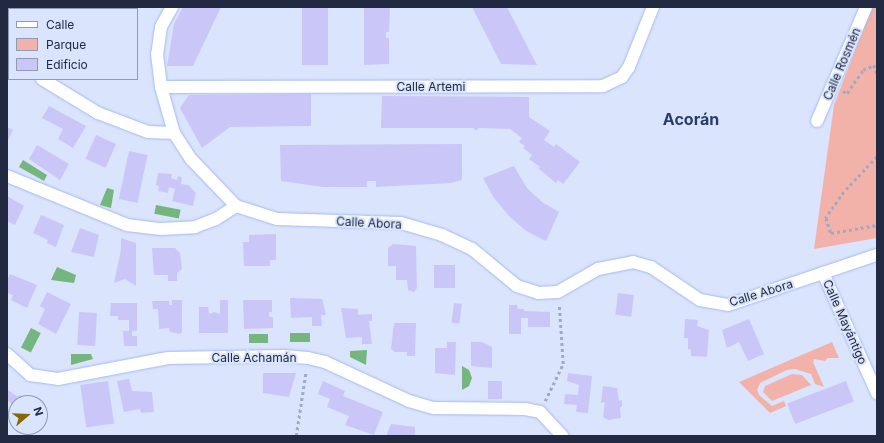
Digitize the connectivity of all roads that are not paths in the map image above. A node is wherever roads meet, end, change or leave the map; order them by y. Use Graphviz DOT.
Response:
graph roads {
  1 [pos="172,7"];
  2 [pos="653,7"];
  3 [pos="866,7"];
  4 [pos="44,80"];
  5 [pos="160,87"];
  6 [pos="817,121"];
  7 [pos="174,133"];
  8 [pos="7,176"];
  9 [pos="236,206"];
  10 [pos="877,255"];
  11 [pos="823,273"];
  12 [pos="7,354"];
  13 [pos="877,393"];
  14 [pos="562,436"];
  1 -- 5 [label="street, Calle Abora"];
  2 -- 5 [label="street, Calle Artemi"];
  3 -- 6 [label="street, Calle Rosmén"];
  4 -- 7 [label="street"];
  5 -- 7 [label="street, Calle Abora"];
  7 -- 9 [label="street, Calle Abora"];
  8 -- 9 [label="street"];
  9 -- 11 [label="street, Calle Abora"];
  10 -- 11 [label="street, Calle Abora"];
  11 -- 13 [label="street, Calle Mayántigo"];
  12 -- 14 [label="street, Calle Achamán"];
}
